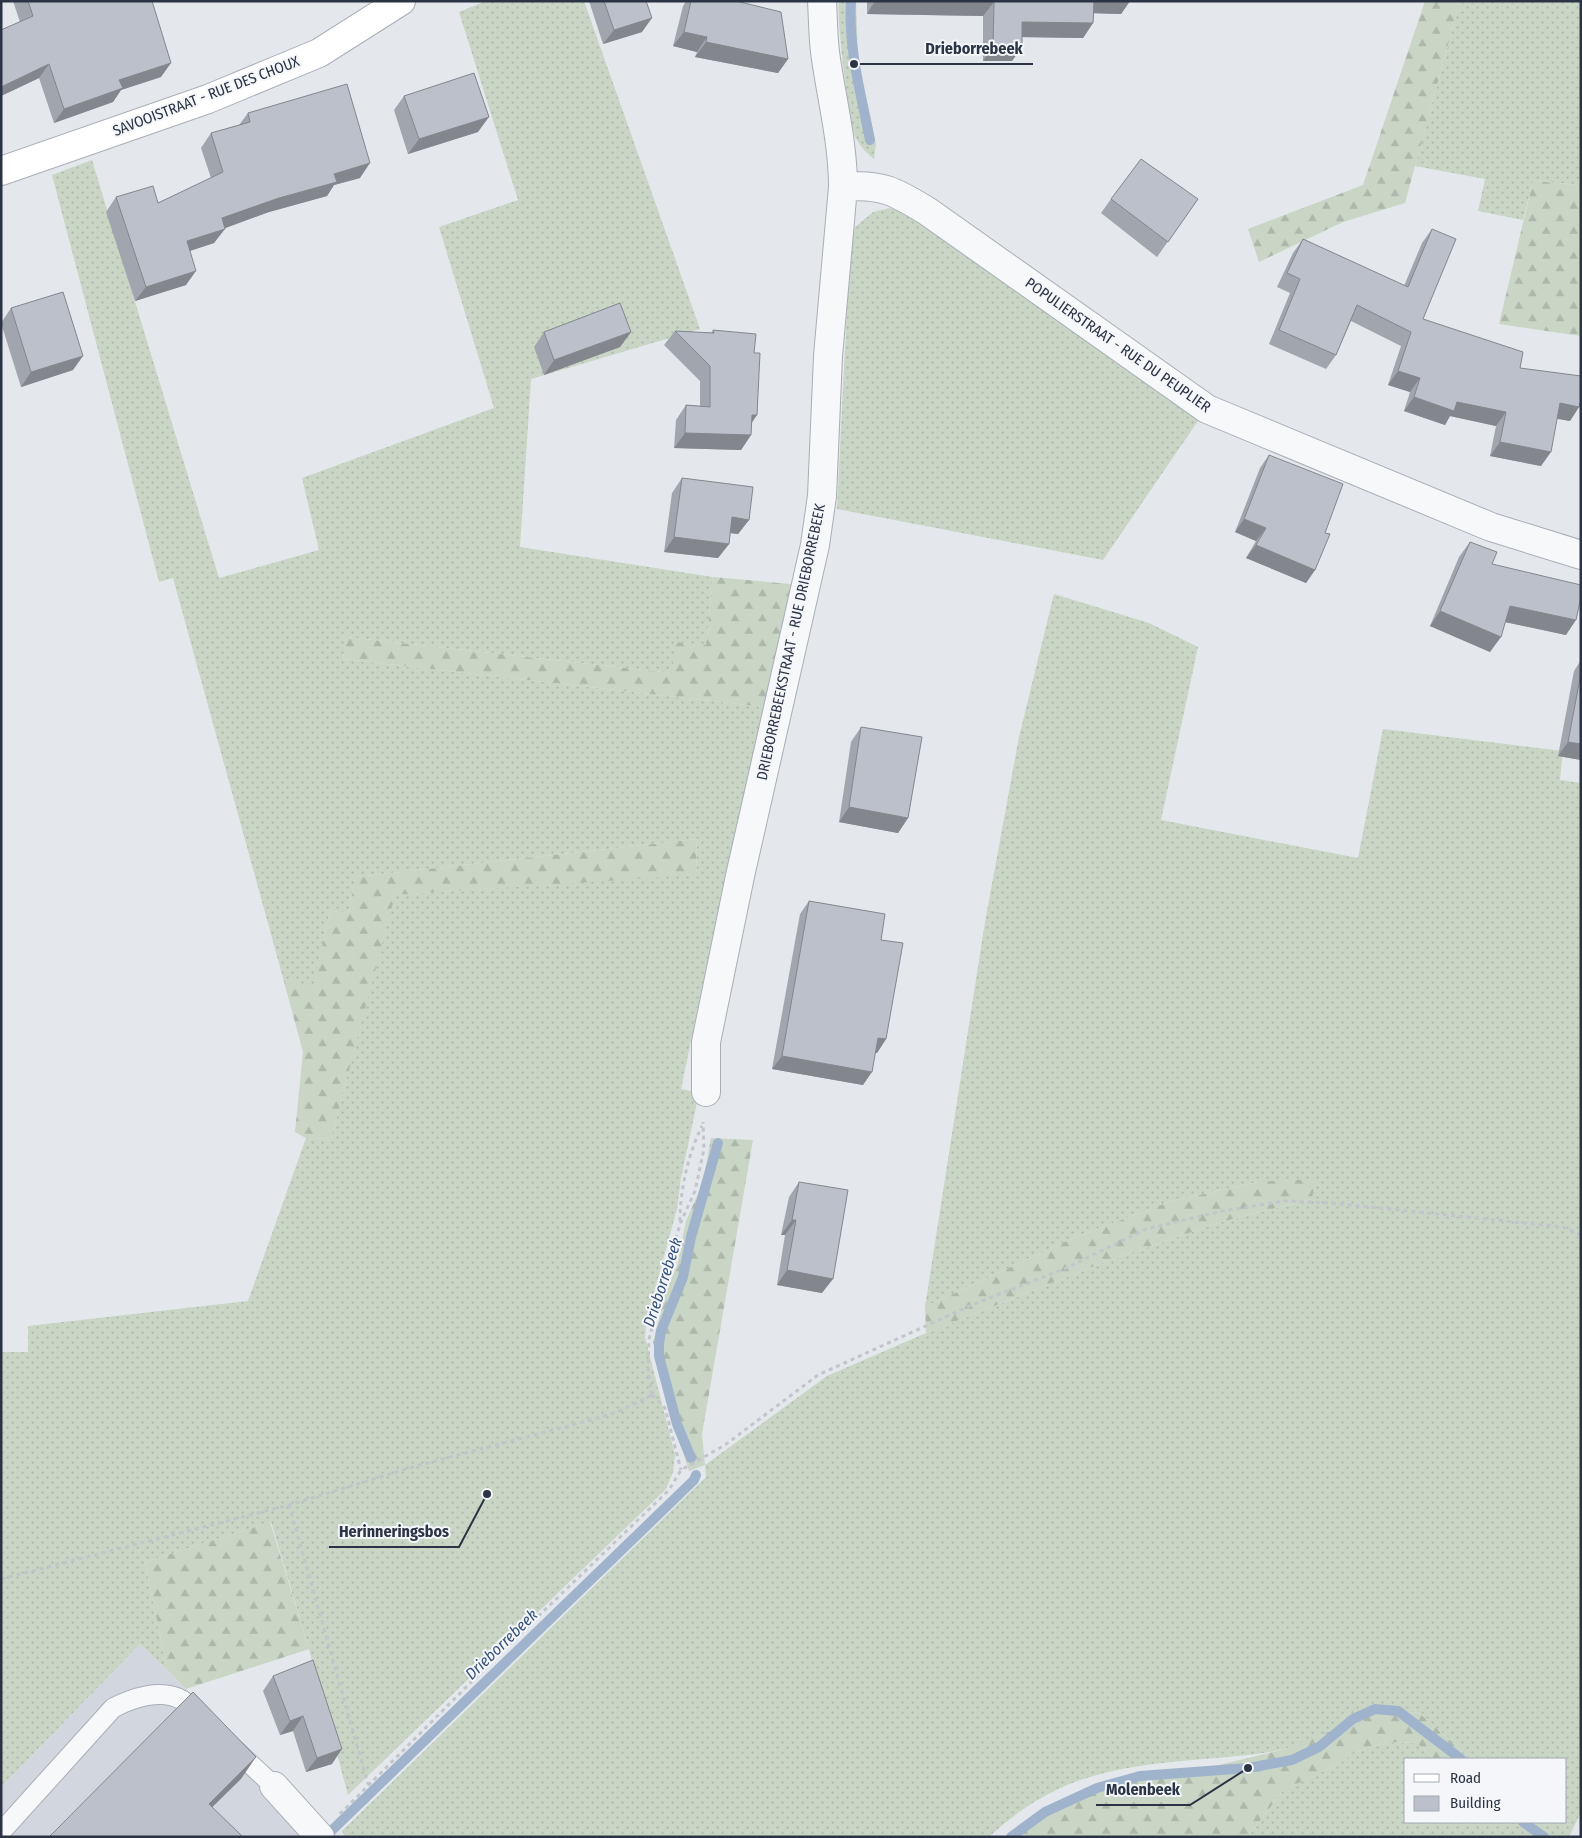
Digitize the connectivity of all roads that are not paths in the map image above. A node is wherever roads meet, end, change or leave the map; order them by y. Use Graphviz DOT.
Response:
graph roads {
  1 [pos="402,1"];
  2 [pos="822,1"];
  3 [pos="1,171"];
  4 [pos="843,187"];
  5 [pos="1581,555"];
  6 [pos="706,1092"];
  7 [pos="274,1786"];
  8 [pos="1,1832"];
  9 [pos="319,1836"];
  1 -- 3 [label="main road, SAVOOISTRAAT - RUE DES CHOUX"];
  2 -- 4 [label="street"];
  4 -- 5 [label="street, POPULIERSTRAAT - RUE DU PEUPLIER"];
  4 -- 6 [label="street, DRIEBORREBEEKSTRAAT - RUE DRIEBORREBEEK"];
  7 -- 8 [label="lane"];
  7 -- 9 [label="street"];
}
